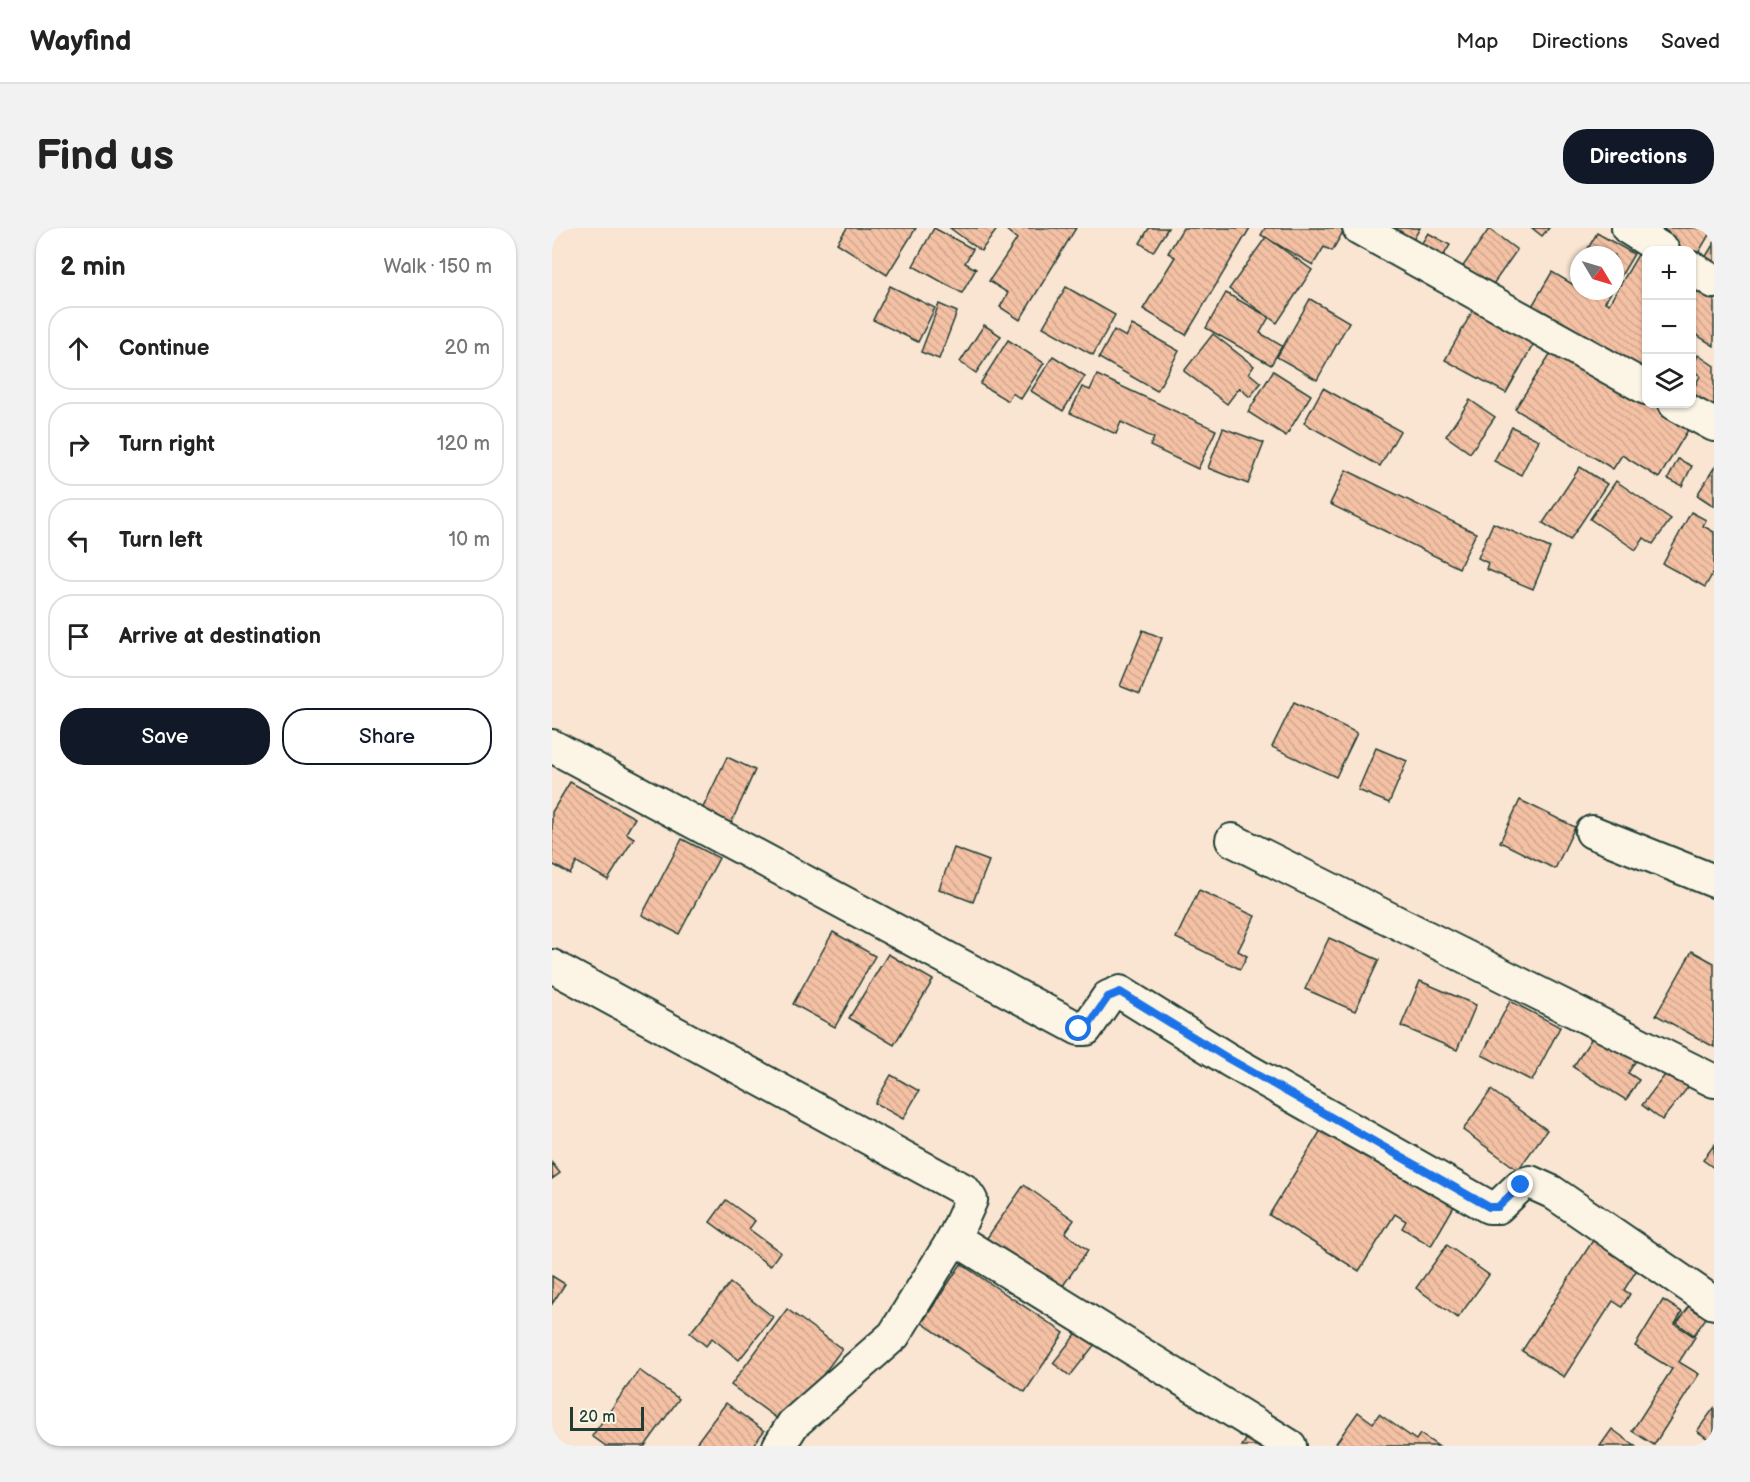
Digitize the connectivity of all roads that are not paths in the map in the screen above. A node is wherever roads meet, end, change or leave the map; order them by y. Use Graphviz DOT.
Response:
graph roads {
  1 [pos="1359,228"];
  2 [pos="1628,228"];
  3 [pos="1657,246"];
  4 [pos="1696,271"];
  5 [pos="1714,282"];
  6 [pos="1642,385"];
  7 [pos="1683,408"];
  8 [pos="1714,424"];
  9 [pos="552,746"];
  10 [pos="1592,832"];
  11 [pos="1232,840"];
  12 [pos="1714,881"];
  13 [pos="552,966"];
  14 [pos="1714,1081"];
  15 [pos="954,1238"];
  16 [pos="1714,1303"];
  17 [pos="779,1446"];
  18 [pos="1290,1446"];
  1 -- 6 [label="street"];
  2 -- 3 [label="street"];
  4 -- 5 [label="street"];
  7 -- 8 [label="street"];
  9 -- 16 [label="street"];
  10 -- 12 [label="street"];
  11 -- 14 [label="street"];
  13 -- 15 [label="street"];
  15 -- 17 [label="street"];
  15 -- 18 [label="street"];
}
